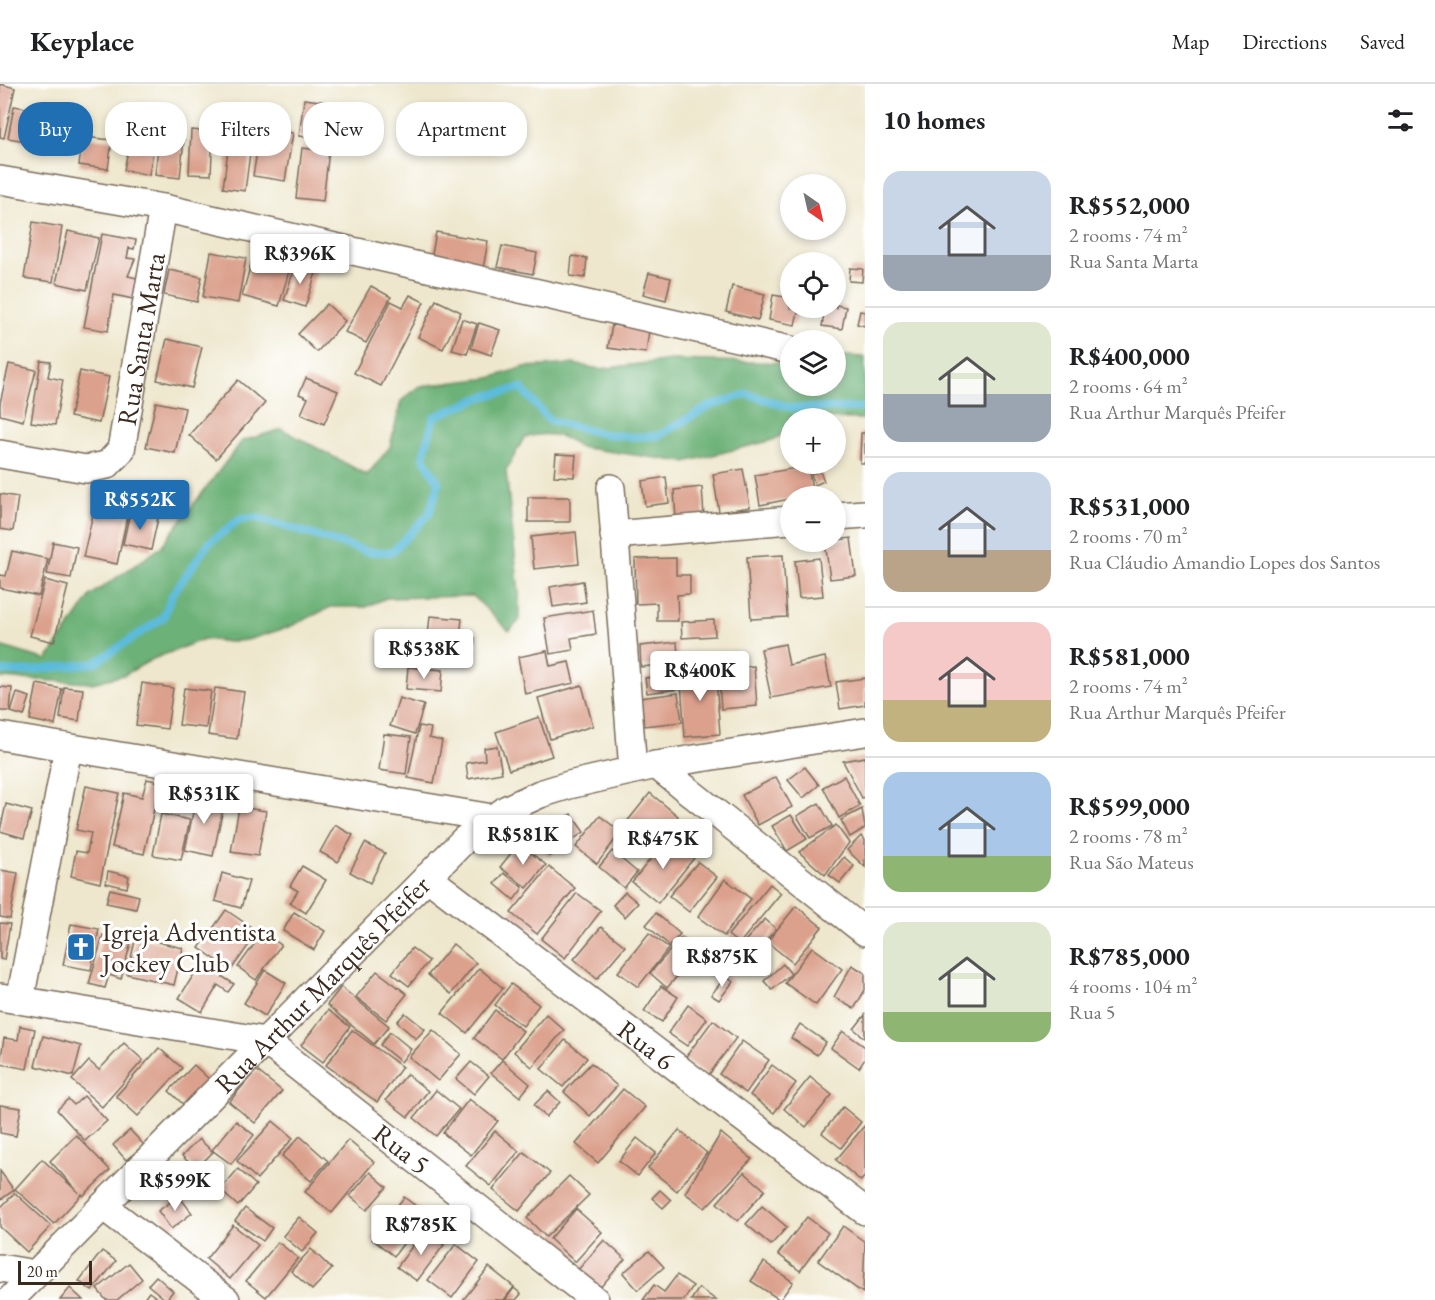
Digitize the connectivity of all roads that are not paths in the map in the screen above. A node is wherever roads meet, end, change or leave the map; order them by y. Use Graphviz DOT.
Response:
graph roads {
  1 [pos="0,180"];
  2 [pos="163,208"];
  3 [pos="780,348"];
  4 [pos="0,454"];
  5 [pos="611,488"];
  6 [pos="865,514"];
  7 [pos="846,515"];
  8 [pos="780,521"];
  9 [pos="615,535"];
  10 [pos="865,732"];
  11 [pos="0,736"];
  12 [pos="68,748"];
  13 [pos="644,768"];
  14 [pos="492,818"];
  15 [pos="427,878"];
  16 [pos="865,932"];
  17 [pos="10,998"];
  18 [pos="265,1041"];
  19 [pos="103,1206"];
  20 [pos="865,1211"];
  21 [pos="0,1268"];
  22 [pos="35,1274"];
  23 [pos="10,1300"];
  24 [pos="226,1300"];
  25 [pos="595,1300"];
  1 -- 2 [label="street"];
  2 -- 3 [label="street"];
  2 -- 4 [label="street, Rua Santa Marta"];
  5 -- 9 [label="street"];
  6 -- 7 [label="street"];
  8 -- 9 [label="street"];
  9 -- 13 [label="street"];
  10 -- 13 [label="street, Rua Arthur Marquês Pfeifer"];
  11 -- 12 [label="street"];
  12 -- 14 [label="street"];
  12 -- 17 [label="street"];
  13 -- 14 [label="street, Rua Arthur Marquês Pfeifer"];
  13 -- 16 [label="street"];
  14 -- 15 [label="street, Rua Arthur Marquês Pfeifer"];
  15 -- 18 [label="street, Rua Arthur Marquês Pfeifer"];
  15 -- 20 [label="street, Rua 6"];
  17 -- 18 [label="street"];
  18 -- 19 [label="street, Rua Arthur Marquês Pfeifer"];
  18 -- 25 [label="street, Rua 5"];
  19 -- 22 [label="street, Rua Arthur Marquês Pfeifer"];
  19 -- 24 [label="street"];
  21 -- 22 [label="street"];
  22 -- 23 [label="street, Rua Arthur Marquês Pfeifer"];
}
